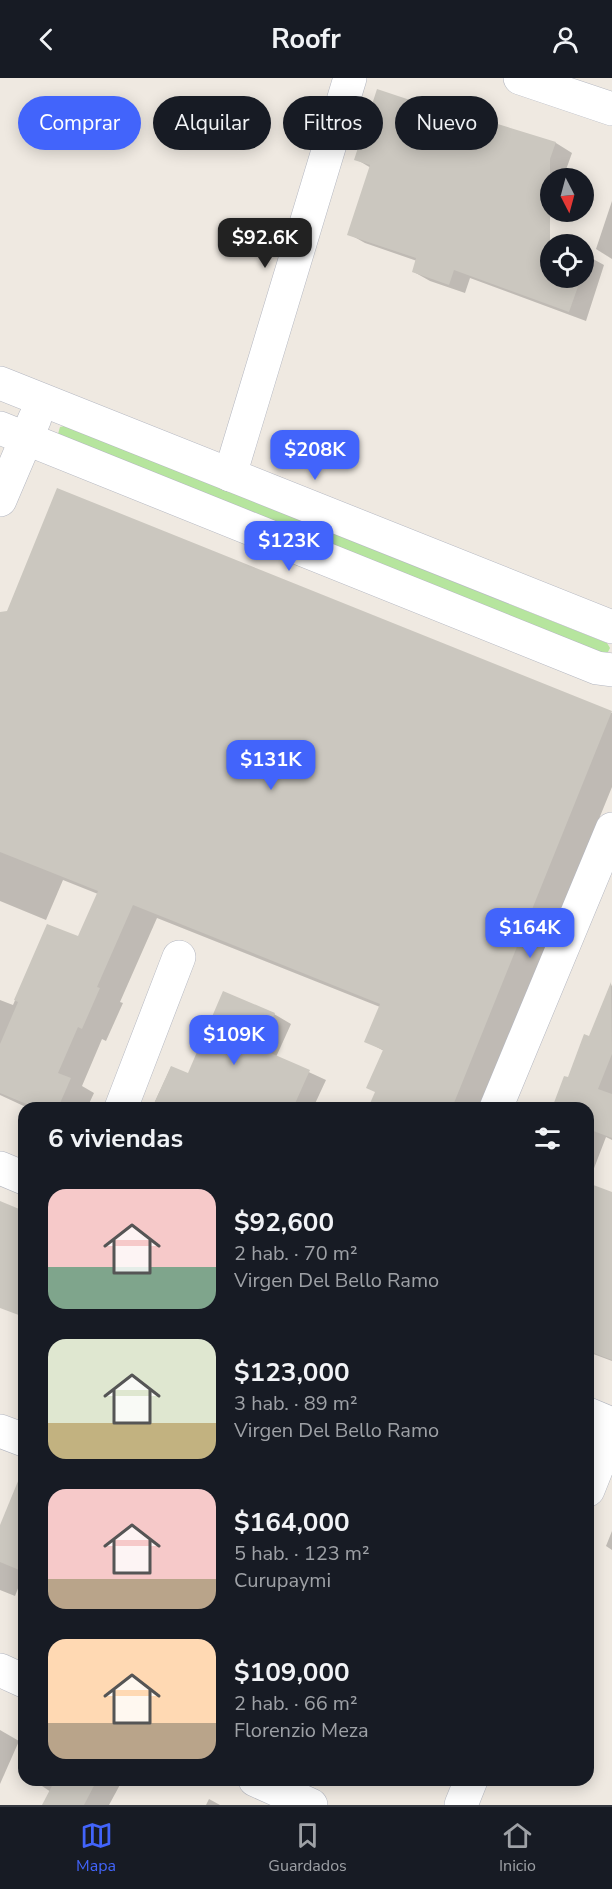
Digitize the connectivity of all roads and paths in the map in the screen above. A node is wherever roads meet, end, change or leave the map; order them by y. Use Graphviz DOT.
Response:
graph roads {
  1 [pos="350,78"];
  2 [pos="520,78"];
  3 [pos="612,110"];
  4 [pos="0,383"];
  5 [pos="43,400"];
  6 [pos="13,434"];
  7 [pos="230,475"];
  8 [pos="0,500"];
  9 [pos="612,627"];
  10 [pos="612,670"];
  11 [pos="612,829"];
  12 [pos="179,957"];
  13 [pos="123,1102"];
  14 [pos="498,1102"];
  15 [pos="0,1168"];
  16 [pos="18,1176"];
  17 [pos="594,1416"];
  18 [pos="612,1424"];
  19 [pos="612,1430"];
  20 [pos="0,1431"];
  21 [pos="18,1438"];
  22 [pos="594,1475"];
  23 [pos="0,1670"];
  24 [pos="18,1678"];
  25 [pos="268,1786"];
  26 [pos="469,1786"];
  27 [pos="311,1805"];
  28 [pos="461,1805"];
  1 -- 7 [label="street"];
  2 -- 3 [label="street"];
  4 -- 5 [label="street"];
  5 -- 6 [label="street"];
  5 -- 7 [label="street"];
  6 -- 8 [label="street"];
  6 -- 10 [label="street"];
  7 -- 9 [label="street"];
  11 -- 14 [label="street"];
  12 -- 13 [label="street"];
  15 -- 16 [label="street"];
  17 -- 18 [label="street"];
  19 -- 22 [label="street"];
  20 -- 21 [label="street"];
  23 -- 24 [label="street"];
  25 -- 27 [label="street"];
  26 -- 28 [label="street"];
}
